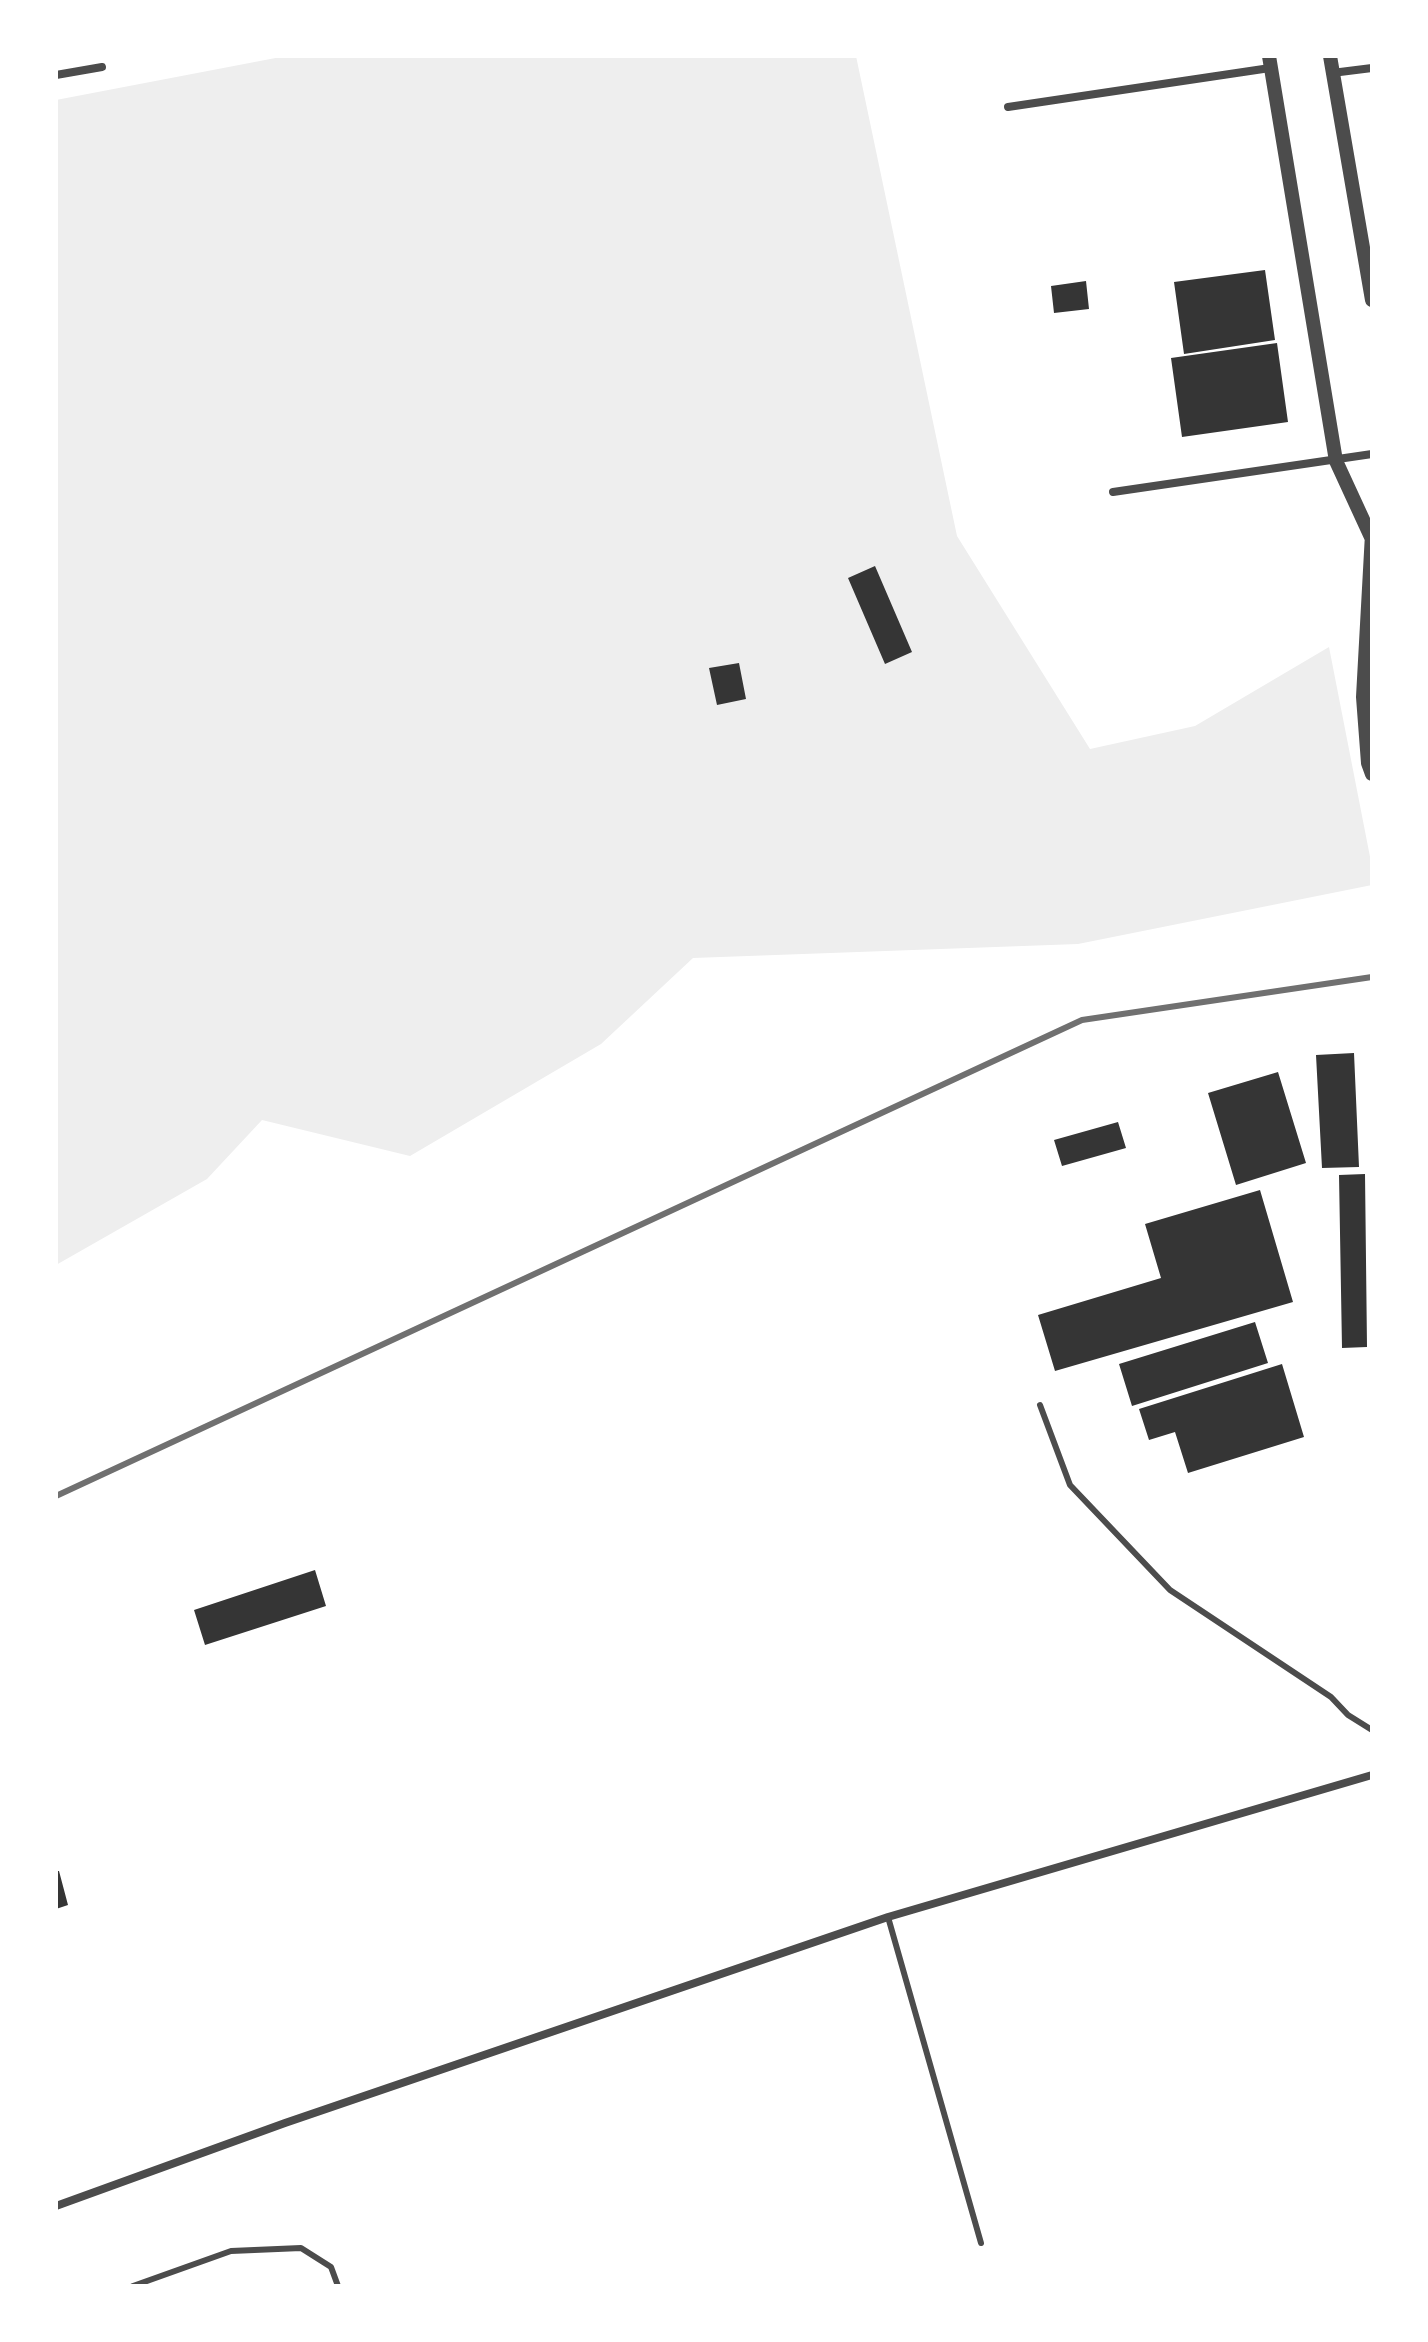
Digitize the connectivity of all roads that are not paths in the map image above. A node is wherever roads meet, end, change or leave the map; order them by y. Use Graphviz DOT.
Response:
graph roads {
  1 [pos="1330,56"];
  2 [pos="1269,62"];
  3 [pos="102,67"];
  4 [pos="1372,68"];
  5 [pos="1332,73"];
  6 [pos="56,75"];
  7 [pos="1008,107"];
  8 [pos="1372,300"];
  9 [pos="1372,454"];
  10 [pos="1336,461"];
  11 [pos="1113,492"];
  12 [pos="1372,535"];
  13 [pos="1370,768"];
  14 [pos="1040,1405"];
  15 [pos="1372,1730"];
  16 [pos="1372,1775"];
  17 [pos="888,1917"];
  18 [pos="56,2206"];
  19 [pos="981,2243"];
  20 [pos="133,2286"];
  21 [pos="338,2286"];
  1 -- 5 [label="street"];
  2 -- 7 [label="street"];
  2 -- 10 [label="street"];
  3 -- 6 [label="street"];
  4 -- 5 [label="street"];
  5 -- 8 [label="street"];
  9 -- 10 [label="street"];
  10 -- 11 [label="street"];
  10 -- 12 [label="street"];
  12 -- 13 [label="street"];
  14 -- 15 [label="lane"];
  16 -- 17 [label="street"];
  17 -- 18 [label="street"];
  17 -- 19 [label="lane"];
  20 -- 21 [label="lane"];
}
